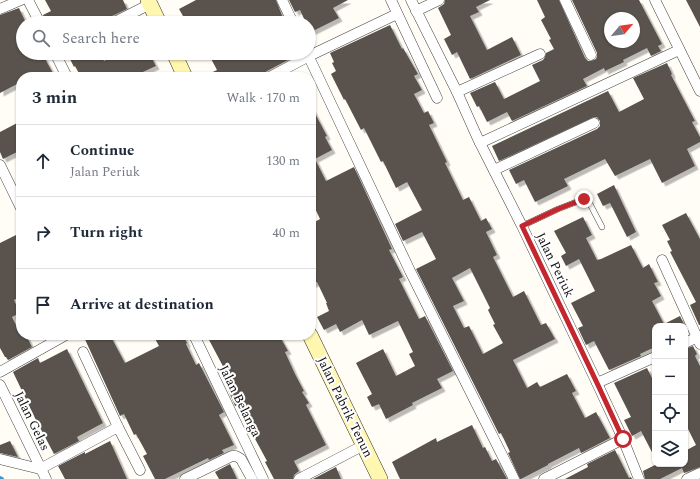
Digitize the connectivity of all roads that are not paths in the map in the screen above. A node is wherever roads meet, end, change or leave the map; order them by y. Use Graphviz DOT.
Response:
graph roads {
  1 [pos="20,0"];
  2 [pos="28,0"];
  3 [pos="282,0"];
  4 [pos="391,0"];
  5 [pos="411,0"];
  6 [pos="439,0"];
  7 [pos="565,0"];
  8 [pos="655,0"];
  9 [pos="150,2"];
  10 [pos="0,9"];
  11 [pos="416,11"];
  12 [pos="398,14"];
  13 [pos="36,16"];
  14 [pos="125,16"];
  15 [pos="156,16"];
  16 [pos="290,16"];
  17 [pos="316,50"];
  18 [pos="679,50"];
  19 [pos="540,54"];
  20 [pos="591,55"];
  21 [pos="58,60"];
  22 [pos="177,60"];
  23 [pos="298,60"];
  24 [pos="311,60"];
  25 [pos="64,72"];
  26 [pos="183,72"];
  27 [pos="278,72"];
  28 [pos="700,91"];
  29 [pos="457,92"];
  30 [pos="437,98"];
  31 [pos="594,123"];
  32 [pos="480,143"];
  33 [pos="0,165"];
  34 [pos="494,170"];
  35 [pos="16,198"];
  36 [pos="522,226"];
  37 [pos="602,227"];
  38 [pos="662,260"];
  39 [pos="699,339"];
  40 [pos="57,340"];
  41 [pos="196,340"];
  42 [pos="312,340"];
  43 [pos="688,342"];
  44 [pos="83,352"];
  45 [pos="652,358"];
  46 [pos="0,372"];
  47 [pos="597,383"];
  48 [pos="0,385"];
  49 [pos="118,427"];
  50 [pos="623,439"];
  51 [pos="364,445"];
  52 [pos="0,459"];
  53 [pos="40,469"];
  54 [pos="140,470"];
  55 [pos="700,473"];
  56 [pos="46,479"];
  57 [pos="185,479"];
  58 [pos="252,479"];
  59 [pos="263,479"];
  60 [pos="299,479"];
  61 [pos="380,479"];
  62 [pos="514,479"];
  63 [pos="544,479"];
  64 [pos="640,479"];
  65 [pos="687,479"];
  1 -- 10 [label="street"];
  2 -- 13 [label="street"];
  3 -- 16 [label="street"];
  4 -- 12 [label="street"];
  5 -- 11 [label="street, Jalan Periuk"];
  6 -- 11 [label="street"];
  7 -- 20 [label="street"];
  8 -- 18 [label="street"];
  9 -- 14 [label="street"];
  9 -- 15 [label="street"];
  11 -- 29 [label="street, Jalan Periuk"];
  12 -- 17 [label="street"];
  12 -- 30 [label="street"];
  18 -- 28 [label="street"];
  18 -- 32 [label="street"];
  19 -- 29 [label="street"];
  21 -- 25 [label="street"];
  22 -- 26 [label="street"];
  23 -- 27 [label="street"];
  24 -- 62 [label="street"];
  29 -- 32 [label="street, Jalan Periuk"];
  31 -- 34 [label="street"];
  32 -- 34 [label="street, Jalan Periuk"];
  33 -- 35 [label="street"];
  34 -- 36 [label="street, Jalan Periuk"];
  36 -- 37 [label="lane"];
  36 -- 47 [label="street, Jalan Periuk"];
  38 -- 39 [label="street"];
  39 -- 43 [label="street"];
  40 -- 46 [label="street"];
  41 -- 59 [label="street, Jalan Belanga"];
  42 -- 51 [label="street, Jalan Pabrik Tenun"];
  44 -- 49 [label="street"];
  45 -- 47 [label="street"];
  47 -- 50 [label="street, Jalan Periuk"];
  48 -- 53 [label="street, Jalan Gelas"];
  49 -- 53 [label="street"];
  49 -- 54 [label="street"];
  50 -- 63 [label="street"];
  50 -- 64 [label="street, Jalan Periuk"];
  51 -- 60 [label="street"];
  51 -- 61 [label="street, Jalan Pabrik Tenun"];
  52 -- 53 [label="street"];
  53 -- 56 [label="street, Jalan Gelas"];
  55 -- 65 [label="street"];
  57 -- 58 [label="street"];
}
